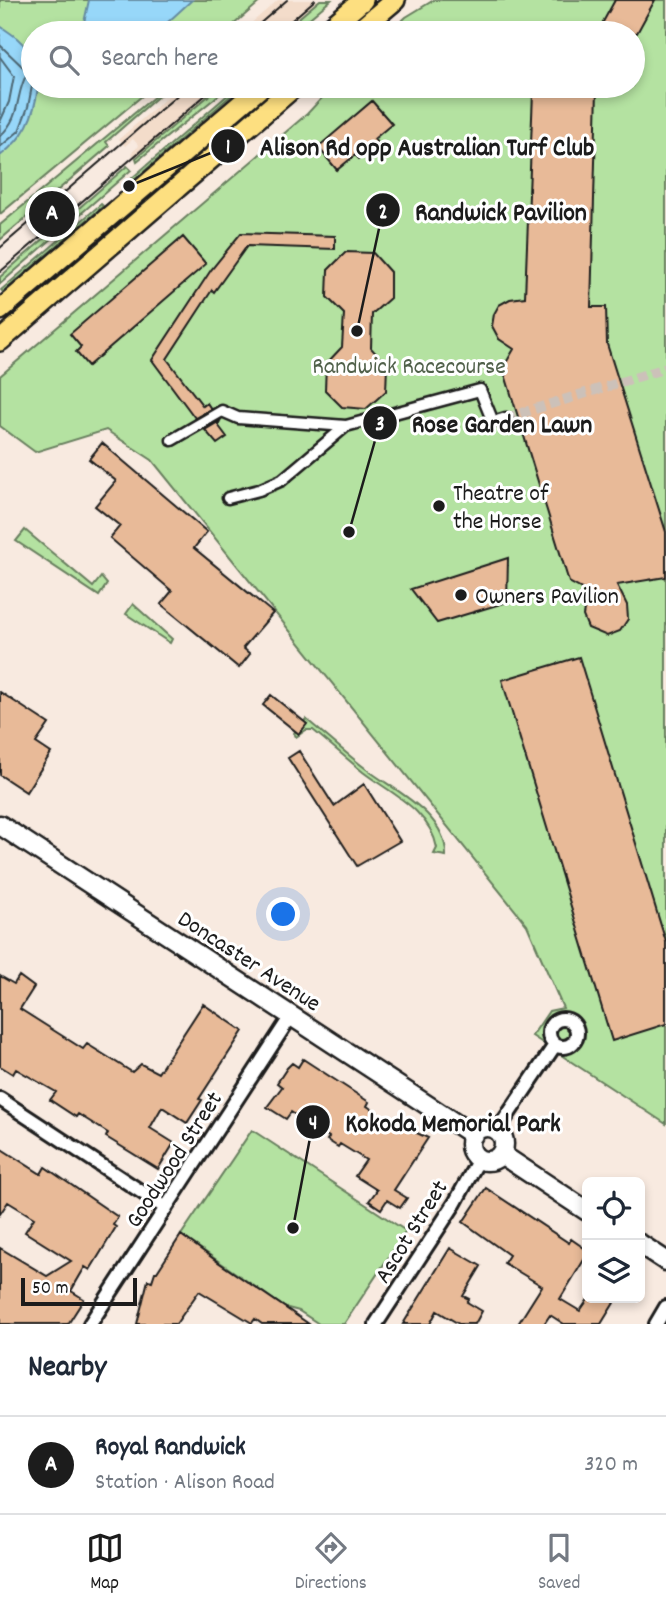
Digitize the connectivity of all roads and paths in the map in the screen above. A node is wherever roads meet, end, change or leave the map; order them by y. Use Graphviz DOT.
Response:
graph roads {
  1 [pos="363,0"];
  2 [pos="395,0"];
  3 [pos="338,21"];
  4 [pos="370,21"];
  5 [pos="248,98"];
  6 [pos="281,98"];
  7 [pos="0,310"];
  8 [pos="0,341"];
  9 [pos="506,418"];
  10 [pos="346,426"];
  11 [pos="172,440"];
  12 [pos="228,498"];
  13 [pos="0,825"];
  14 [pos="291,1016"];
  15 [pos="555,1045"];
  16 [pos="0,1099"];
  17 [pos="497,1130"];
  18 [pos="473,1135"];
  19 [pos="501,1154"];
  20 [pos="479,1159"];
  21 [pos="166,1208"];
  22 [pos="582,1208"];
  23 [pos="645,1247"];
  24 [pos="666,1261"];
  25 [pos="666,1307"];
  26 [pos="90,1324"];
  27 [pos="376,1324"];
  28 [pos="656,1324"];
  1 -- 3 [label="main road"];
  2 -- 4 [label="main road"];
  5 -- 7 [label="main road"];
  6 -- 8 [label="main road"];
  9 -- 10 [label="street"];
  10 -- 11 [label="street"];
  10 -- 12 [label="street"];
  13 -- 14 [label="main road, Doncaster Avenue"];
  14 -- 18 [label="main road, Doncaster Avenue"];
  14 -- 21 [label="street, Goodwood Street"];
  15 -- 17 [label="street"];
  16 -- 21 [label="street"];
  17 -- 18 [label="main road"];
  17 -- 19 [label="main road"];
  18 -- 20 [label="main road"];
  19 -- 20 [label="main road"];
  19 -- 22 [label="main road"];
  20 -- 27 [label="street, Ascot Street"];
  21 -- 26 [label="street, Goodwood Street"];
  23 -- 24 [label="main road"];
  25 -- 28 [label="street"];
}
